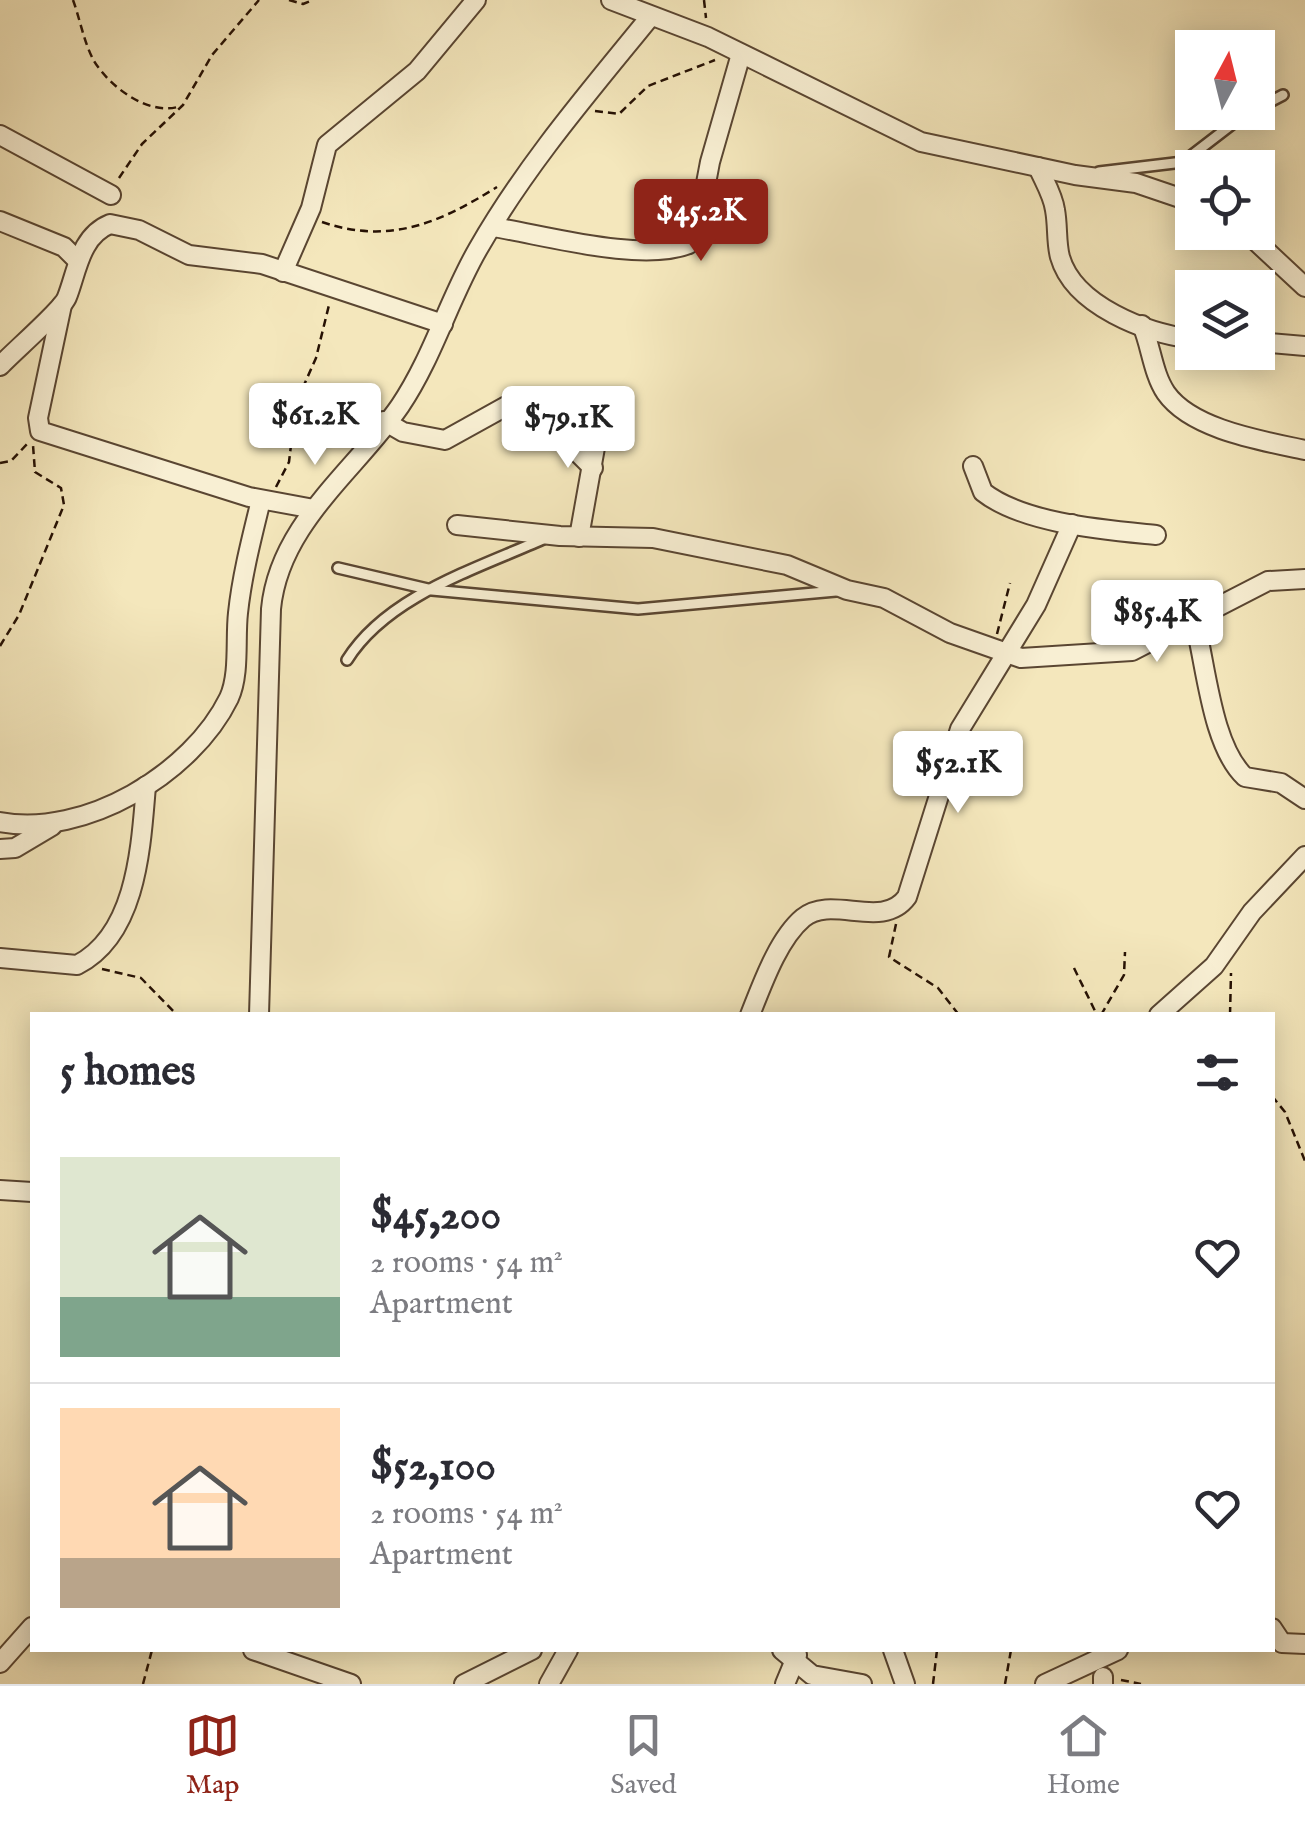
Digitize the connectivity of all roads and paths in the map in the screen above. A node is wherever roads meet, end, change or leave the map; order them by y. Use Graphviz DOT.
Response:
graph roads {
  1 [pos="73,0"];
  2 [pos="259,0"];
  3 [pos="290,0"];
  4 [pos="313,0"];
  5 [pos="476,0"];
  6 [pos="611,0"];
  7 [pos="650,18"];
  8 [pos="738,52"];
  9 [pos="1283,95"];
  10 [pos="1275,99"];
  11 [pos="182,105"];
  12 [pos="568,118"];
  13 [pos="1225,130"];
  14 [pos="0,135"];
  15 [pos="1038,168"];
  16 [pos="525,172"];
  17 [pos="1075,176"];
  18 [pos="110,195"];
  19 [pos="1175,196"];
  20 [pos="308,216"];
  21 [pos="0,221"];
  22 [pos="493,228"];
  23 [pos="1265,250"];
  24 [pos="78,261"];
  25 [pos="283,272"];
  26 [pos="1305,287"];
  27 [pos="333,289"];
  28 [pos="62,304"];
  29 [pos="442,324"];
  30 [pos="1142,324"];
  31 [pos="1175,334"];
  32 [pos="1275,343"];
  33 [pos="1305,346"];
  34 [pos="0,366"];
  35 [pos="601,414"];
  36 [pos="384,421"];
  37 [pos="1305,450"];
  38 [pos="2,463"];
  39 [pos="973,466"];
  40 [pos="593,468"];
  41 [pos="0,472"];
  42 [pos="265,501"];
  43 [pos="314,509"];
  44 [pos="1072,524"];
  45 [pos="457,526"];
  46 [pos="1156,535"];
  47 [pos="550,536"];
  48 [pos="578,537"];
  49 [pos="338,568"];
  50 [pos="1305,579"];
  51 [pos="1010,583"];
  52 [pos="432,590"];
  53 [pos="847,590"];
  54 [pos="1194,619"];
  55 [pos="0,646"];
  56 [pos="999,652"];
  57 [pos="347,660"];
  58 [pos="146,786"];
  59 [pos="1305,798"];
  60 [pos="0,822"];
  61 [pos="53,826"];
  62 [pos="0,850"];
  63 [pos="1305,856"];
  64 [pos="895,909"];
  65 [pos="1231,947"];
  66 [pos="1125,952"];
  67 [pos="0,958"];
  68 [pos="81,964"];
  69 [pos="1074,968"];
  70 [pos="175,1012"];
  71 [pos="259,1012"];
  72 [pos="751,1012"];
  73 [pos="957,1012"];
  74 [pos="1097,1012"];
  75 [pos="1101,1012"];
  76 [pos="1162,1012"];
  77 [pos="1230,1012"];
  78 [pos="1275,1100"];
  79 [pos="1305,1161"];
  80 [pos="0,1190"];
  81 [pos="30,1192"];
  82 [pos="30,1629"];
  83 [pos="1275,1632"];
  84 [pos="1305,1644"];
  85 [pos="151,1652"];
  86 [pos="528,1652"];
  87 [pos="567,1652"];
  88 [pos="894,1652"];
  89 [pos="937,1652"];
  90 [pos="1011,1652"];
  91 [pos="1114,1652"];
  92 [pos="289,1655"];
  93 [pos="792,1655"];
  94 [pos="0,1663"];
  95 [pos="143,1684"];
  96 [pos="352,1684"];
  97 [pos="464,1684"];
  98 [pos="550,1684"];
  99 [pos="786,1684"];
  100 [pos="862,1684"];
  101 [pos="905,1684"];
  102 [pos="933,1684"];
  103 [pos="1006,1684"];
  104 [pos="1045,1684"];
  1 -- 11 [label="path"];
  2 -- 11 [label="path"];
  3 -- 4 [label="path"];
  5 -- 20 [label="street"];
  6 -- 7 [label="street"];
  7 -- 8 [label="street"];
  7 -- 12 [label="street"];
  8 -- 12 [label="path"];
  8 -- 15 [label="street"];
  8 -- 22 [label="street"];
  9 -- 10 [label="lane"];
  11 -- 18 [label="path"];
  12 -- 16 [label="street"];
  13 -- 17 [label="lane"];
  14 -- 18 [label="street"];
  15 -- 17 [label="street"];
  15 -- 30 [label="street"];
  16 -- 20 [label="path"];
  16 -- 22 [label="street"];
  17 -- 19 [label="street"];
  20 -- 25 [label="street"];
  21 -- 24 [label="street"];
  22 -- 29 [label="street"];
  23 -- 26 [label="street"];
  24 -- 25 [label="street"];
  24 -- 28 [label="street"];
  25 -- 27 [label="street"];
  27 -- 29 [label="street"];
  27 -- 42 [label="path"];
  28 -- 34 [label="street"];
  28 -- 42 [label="street"];
  29 -- 36 [label="street"];
  30 -- 31 [label="street"];
  30 -- 37 [label="street"];
  32 -- 33 [label="street"];
  35 -- 40 [label="street"];
  36 -- 40 [label="street"];
  36 -- 43 [label="street"];
  38 -- 41 [label="path"];
  38 -- 55 [label="path"];
  39 -- 44 [label="street"];
  40 -- 48 [label="street"];
  42 -- 43 [label="street"];
  42 -- 58 [label="street"];
  43 -- 71 [label="street"];
  44 -- 46 [label="street"];
  44 -- 56 [label="street"];
  45 -- 47 [label="street"];
  47 -- 48 [label="street"];
  47 -- 52 [label="lane"];
  48 -- 53 [label="street"];
  49 -- 52 [label="lane"];
  50 -- 54 [label="street"];
  51 -- 56 [label="path"];
  52 -- 53 [label="lane"];
  52 -- 57 [label="lane"];
  53 -- 56 [label="street"];
  54 -- 56 [label="street"];
  54 -- 59 [label="street"];
  56 -- 64 [label="street"];
  58 -- 61 [label="street"];
  58 -- 68 [label="street"];
  60 -- 61 [label="street"];
  61 -- 62 [label="street"];
  63 -- 65 [label="street"];
  64 -- 72 [label="street"];
  64 -- 73 [label="path"];
  65 -- 76 [label="street"];
  65 -- 77 [label="path"];
  66 -- 75 [label="path"];
  67 -- 68 [label="street"];
  68 -- 70 [label="path"];
  69 -- 74 [label="path"];
  78 -- 79 [label="path"];
  80 -- 81 [label="street"];
  82 -- 94 [label="street"];
  83 -- 84 [label="street"];
  85 -- 95 [label="path"];
  86 -- 97 [label="street"];
  87 -- 98 [label="street"];
  88 -- 101 [label="street"];
  89 -- 102 [label="path"];
  90 -- 103 [label="path"];
  91 -- 104 [label="street"];
  92 -- 96 [label="street"];
  93 -- 99 [label="street"];
  93 -- 100 [label="street"];
}
